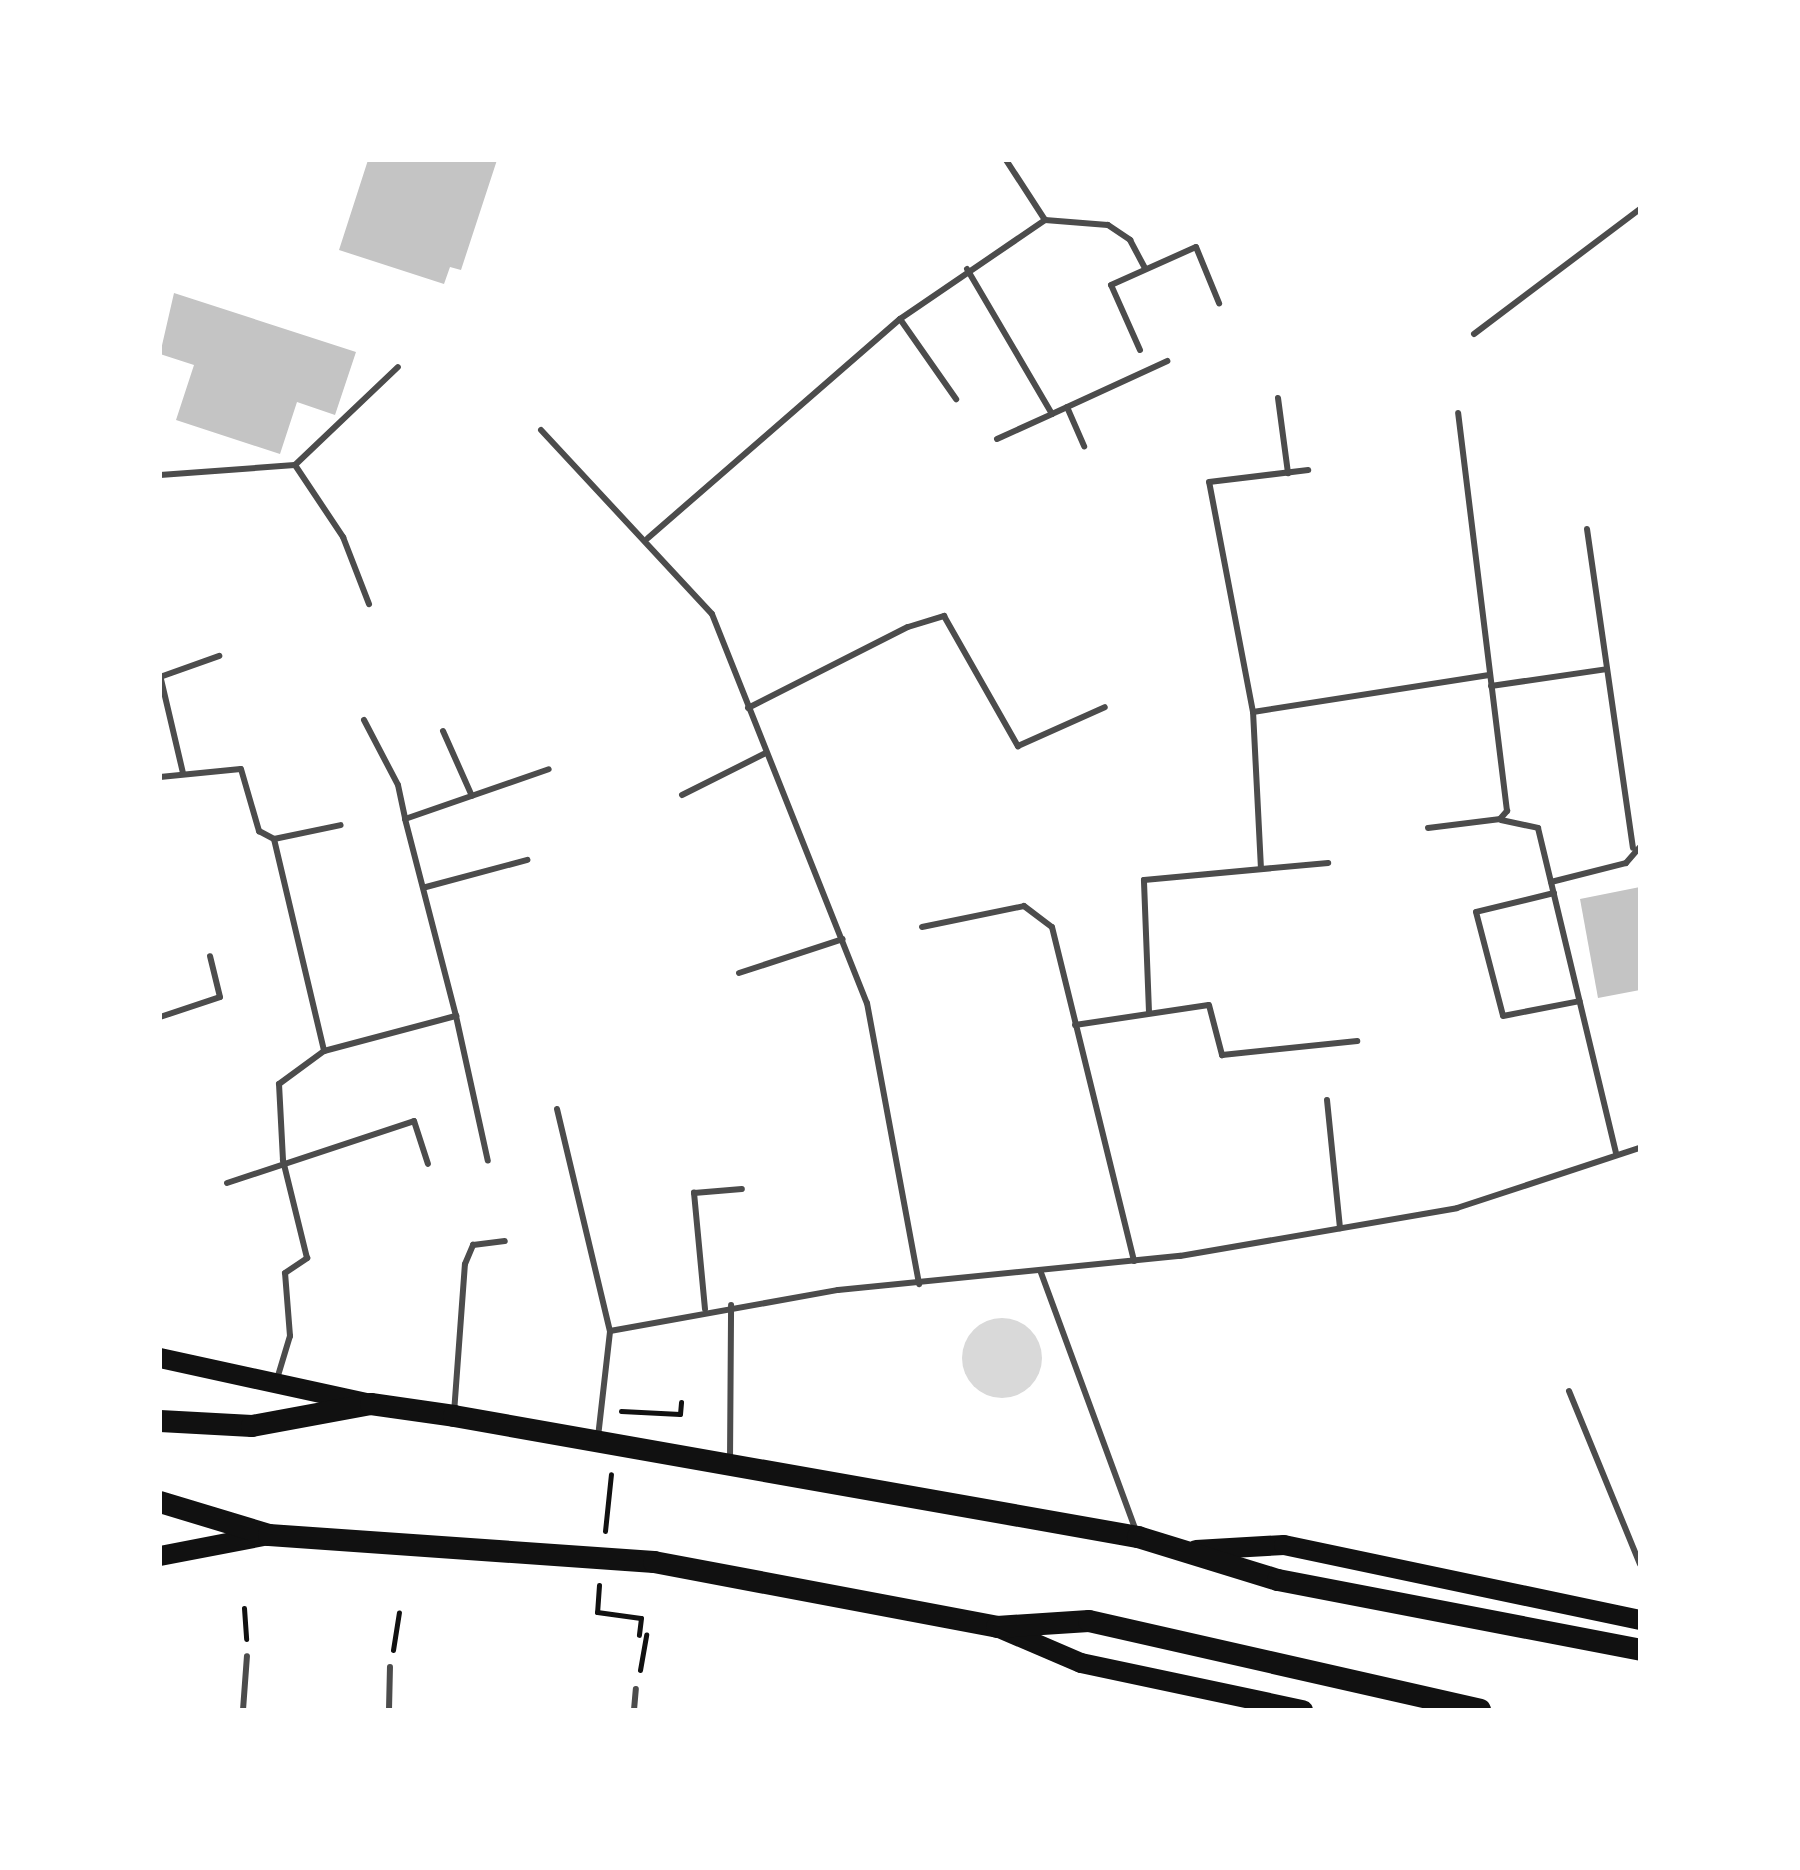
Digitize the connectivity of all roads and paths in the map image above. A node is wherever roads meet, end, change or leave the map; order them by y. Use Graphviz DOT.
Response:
graph roads {
  1 [pos="1006,160"];
  2 [pos="1640,209"];
  3 [pos="1045,220"];
  4 [pos="1145,268"];
  5 [pos="967,269"];
  6 [pos="1219,303"];
  7 [pos="900,319"];
  8 [pos="1474,334"];
  9 [pos="1140,350"];
  10 [pos="1167,361"];
  11 [pos="398,367"];
  12 [pos="1278,398"];
  13 [pos="956,399"];
  14 [pos="1067,407"];
  15 [pos="1458,413"];
  16 [pos="1052,414"];
  17 [pos="541,430"];
  18 [pos="997,439"];
  19 [pos="1084,446"];
  20 [pos="295,465"];
  21 [pos="1308,470"];
  22 [pos="1288,473"];
  23 [pos="160,475"];
  24 [pos="1587,529"];
  25 [pos="648,538"];
  26 [pos="369,604"];
  27 [pos="219,656"];
  28 [pos="1607,669"];
  29 [pos="1489,675"];
  30 [pos="160,676"];
  31 [pos="1491,686"];
  32 [pos="1105,707"];
  33 [pos="748,708"];
  34 [pos="1253,712"];
  35 [pos="364,720"];
  36 [pos="443,731"];
  37 [pos="764,754"];
  38 [pos="549,769"];
  39 [pos="183,773"];
  40 [pos="160,777"];
  41 [pos="682,795"];
  42 [pos="472,796"];
  43 [pos="405,819"];
  44 [pos="1500,819"];
  45 [pos="341,825"];
  46 [pos="1428,828"];
  47 [pos="274,839"];
  48 [pos="1637,848"];
  49 [pos="527,860"];
  50 [pos="1328,863"];
  51 [pos="1261,869"];
  52 [pos="1551,882"];
  53 [pos="426,887"];
  54 [pos="1554,893"];
  55 [pos="922,927"];
  56 [pos="843,939"];
  57 [pos="210,956"];
  58 [pos="739,973"];
  59 [pos="1580,1001"];
  60 [pos="1149,1012"];
  61 [pos="456,1016"];
  62 [pos="160,1017"];
  63 [pos="1075,1025"];
  64 [pos="1357,1041"];
  65 [pos="324,1051"];
  66 [pos="1327,1100"];
  67 [pos="557,1109"];
  68 [pos="1640,1148"];
  69 [pos="1616,1154"];
  70 [pos="283,1160"];
  71 [pos="488,1161"];
  72 [pos="428,1164"];
  73 [pos="227,1183"];
  74 [pos="742,1189"];
  75 [pos="1340,1228"];
  76 [pos="505,1241"];
  77 [pos="1134,1261"];
  78 [pos="1040,1270"];
  79 [pos="919,1284"];
  80 [pos="731,1305"];
  81 [pos="705,1309"];
  82 [pos="610,1331"];
  83 [pos="160,1358"];
  84 [pos="277,1379"];
  85 [pos="1569,1391"];
  86 [pos="681,1402"];
  87 [pos="371,1404"];
  88 [pos="454,1416"];
  89 [pos="160,1421"];
  90 [pos="616,1426"];
  91 [pos="605,1449"];
  92 [pos="730,1463"];
  93 [pos="160,1502"];
  94 [pos="269,1535"];
  95 [pos="1138,1537"];
  96 [pos="603,1550"];
  97 [pos="1196,1550"];
  98 [pos="160,1556"];
  99 [pos="1640,1564"];
  100 [pos="600,1581"];
  101 [pos="244,1608"];
  102 [pos="399,1612"];
  103 [pos="1640,1620"];
  104 [pos="997,1627"];
  105 [pos="1640,1650"];
  106 [pos="247,1656"];
  107 [pos="390,1667"];
  108 [pos="636,1689"];
  109 [pos="1256,1705"];
  110 [pos="243,1710"];
  111 [pos="389,1710"];
  112 [pos="634,1710"];
  113 [pos="1303,1710"];
  114 [pos="1480,1710"];
  1 -- 3 [label="lane"];
  2 -- 8 [label="lane"];
  3 -- 4 [label="lane"];
  3 -- 5 [label="lane"];
  4 -- 6 [label="lane"];
  4 -- 9 [label="lane"];
  5 -- 7 [label="lane"];
  5 -- 16 [label="lane"];
  7 -- 13 [label="lane"];
  7 -- 25 [label="lane"];
  10 -- 14 [label="lane"];
  11 -- 20 [label="lane"];
  12 -- 22 [label="lane"];
  14 -- 16 [label="lane"];
  14 -- 19 [label="lane"];
  15 -- 29 [label="lane"];
  16 -- 18 [label="lane"];
  17 -- 25 [label="lane"];
  20 -- 23 [label="lane"];
  20 -- 26 [label="lane"];
  21 -- 22 [label="lane"];
  22 -- 34 [label="lane"];
  24 -- 28 [label="lane"];
  25 -- 33 [label="lane"];
  27 -- 30 [label="lane"];
  28 -- 31 [label="lane"];
  28 -- 48 [label="lane"];
  29 -- 31 [label="lane"];
  29 -- 34 [label="lane"];
  30 -- 39 [label="lane"];
  31 -- 44 [label="lane"];
  32 -- 33 [label="lane"];
  33 -- 37 [label="lane"];
  34 -- 51 [label="lane"];
  35 -- 43 [label="lane"];
  36 -- 42 [label="lane"];
  37 -- 41 [label="lane"];
  37 -- 56 [label="lane"];
  38 -- 42 [label="lane"];
  39 -- 40 [label="lane"];
  39 -- 47 [label="lane"];
  42 -- 43 [label="lane"];
  43 -- 53 [label="lane"];
  44 -- 46 [label="lane"];
  44 -- 52 [label="lane"];
  45 -- 47 [label="lane"];
  47 -- 65 [label="lane"];
  48 -- 52 [label="lane"];
  49 -- 53 [label="lane"];
  50 -- 51 [label="lane"];
  51 -- 60 [label="lane"];
  52 -- 54 [label="lane"];
  53 -- 61 [label="lane"];
  54 -- 59 [label="lane"];
  54 -- 59 [label="lane"];
  55 -- 63 [label="lane"];
  56 -- 58 [label="lane"];
  56 -- 79 [label="lane"];
  57 -- 62 [label="lane"];
  59 -- 69 [label="lane"];
  60 -- 63 [label="lane"];
  60 -- 64 [label="lane"];
  61 -- 65 [label="lane"];
  61 -- 71 [label="lane"];
  63 -- 77 [label="lane"];
  65 -- 70 [label="lane"];
  66 -- 75 [label="lane"];
  67 -- 82 [label="lane"];
  68 -- 69 [label="lane"];
  69 -- 75 [label="lane"];
  70 -- 72 [label="lane"];
  70 -- 73 [label="lane"];
  70 -- 84 [label="lane"];
  74 -- 81 [label="lane"];
  75 -- 77 [label="lane"];
  76 -- 88 [label="lane"];
  77 -- 78 [label="lane"];
  78 -- 79 [label="lane"];
  78 -- 95 [label="lane"];
  79 -- 80 [label="lane"];
  80 -- 81 [label="lane"];
  80 -- 92 [label="lane"];
  81 -- 82 [label="lane"];
  82 -- 91 [label="lane"];
  83 -- 84 [label="main road"];
  84 -- 87 [label="main road"];
  85 -- 99 [label="lane"];
  86 -- 90 [label="path"];
  87 -- 88 [label="highway"];
  87 -- 89 [label="highway"];
  88 -- 91 [label="highway"];
  91 -- 92 [label="highway"];
  91 -- 96 [label="path"];
  92 -- 95 [label="highway"];
  93 -- 94 [label="highway"];
  94 -- 98 [label="main road"];
  94 -- 104 [label="highway"];
  95 -- 97 [label="highway"];
  97 -- 103 [label="main road"];
  97 -- 105 [label="highway"];
  100 -- 108 [label="path"];
  101 -- 106 [label="path"];
  102 -- 107 [label="path"];
  104 -- 109 [label="main road"];
  104 -- 114 [label="highway"];
  106 -- 110 [label="lane"];
  107 -- 111 [label="lane"];
  108 -- 112 [label="lane"];
  109 -- 113 [label="main road"];
}
